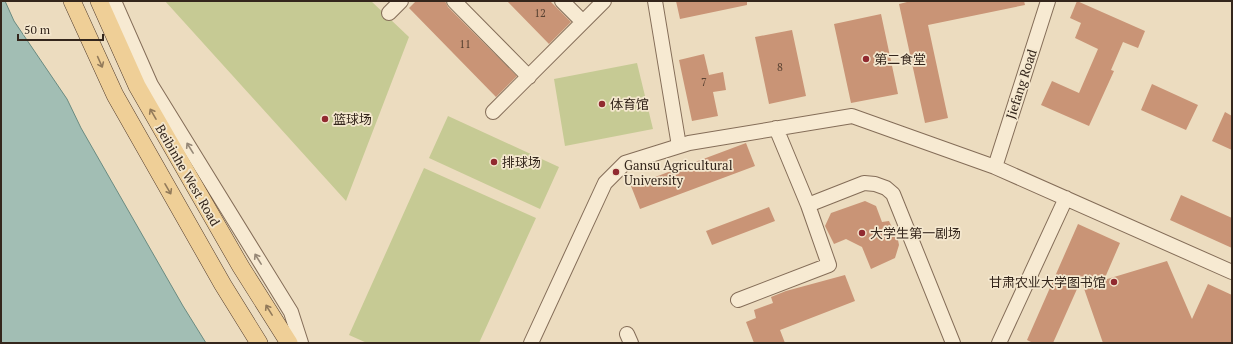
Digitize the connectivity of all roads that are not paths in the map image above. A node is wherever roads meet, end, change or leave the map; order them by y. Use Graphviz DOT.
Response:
graph roads {
  1 [pos="72,1"];
  2 [pos="99,1"];
  3 [pos="114,1"];
  4 [pos="401,1"];
  5 [pos="454,1"];
  6 [pos="562,1"];
  7 [pos="604,1"];
  8 [pos="654,1"];
  9 [pos="1048,1"];
  10 [pos="389,12"];
  11 [pos="583,22"];
  12 [pos="529,77"];
  13 [pos="494,112"];
  14 [pos="776,128"];
  15 [pos="679,146"];
  16 [pos="995,167"];
  17 [pos="1066,198"];
  18 [pos="808,205"];
  19 [pos="1232,272"];
  20 [pos="738,300"];
  21 [pos="259,343"];
  22 [pos="290,343"];
  23 [pos="301,343"];
  24 [pos="531,343"];
  25 [pos="953,343"];
  26 [pos="999,343"];
  1 -- 21 [label="main road, Beibinhe West Road, one-way"];
  22 -- 2 [label="main road, Beibinhe West Road, one-way"];
  23 -- 3 [label="street, one-way"];
  4 -- 10 [label="street"];
  5 -- 12 [label="street"];
  6 -- 11 [label="street"];
  7 -- 11 [label="street"];
  8 -- 15 [label="street"];
  9 -- 16 [label="street, Jiefang Road"];
  11 -- 12 [label="street"];
  12 -- 13 [label="street"];
  14 -- 15 [label="street"];
  14 -- 16 [label="street"];
  14 -- 18 [label="street"];
  15 -- 24 [label="street"];
  16 -- 17 [label="street"];
  17 -- 19 [label="street"];
  17 -- 26 [label="street"];
  18 -- 20 [label="street"];
  18 -- 25 [label="street"];
}
